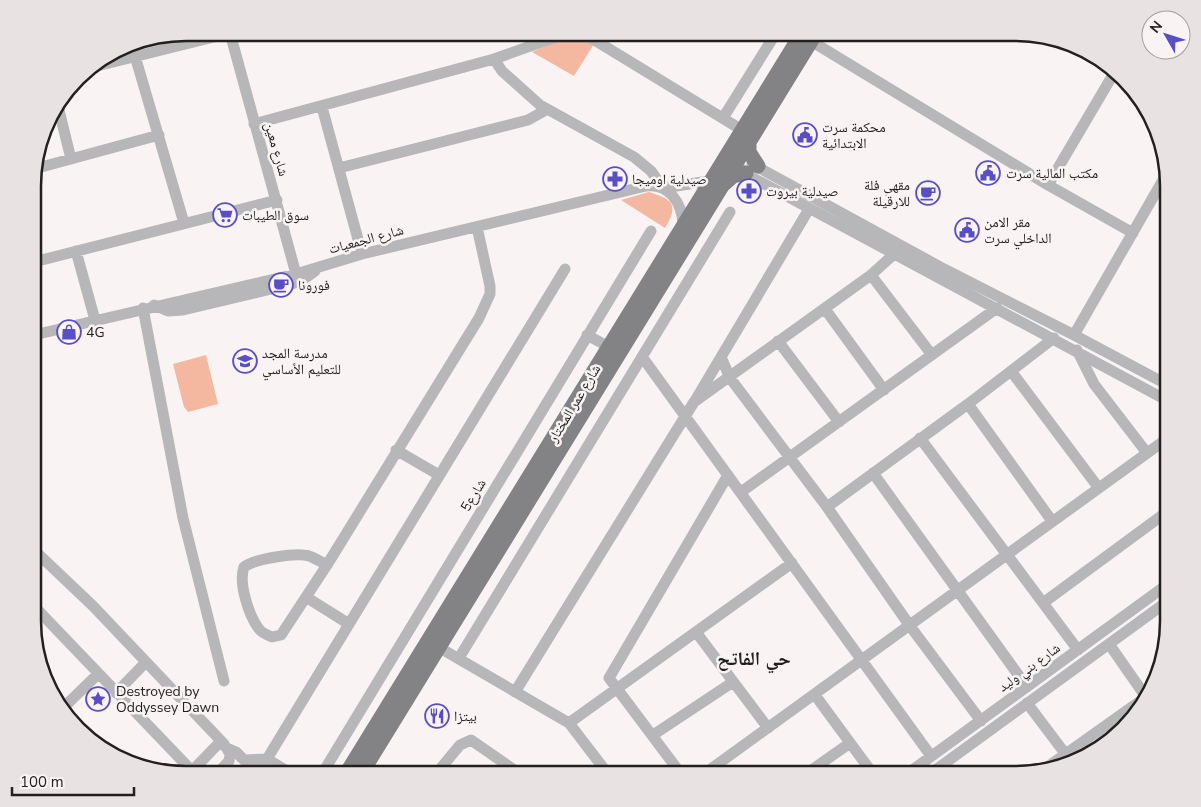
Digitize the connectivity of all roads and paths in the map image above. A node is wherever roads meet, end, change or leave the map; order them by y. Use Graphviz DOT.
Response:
graph roads {
  1 [pos="195,41"];
  2 [pos="232,41"];
  3 [pos="543,41"];
  4 [pos="598,41"];
  5 [pos="770,41"];
  6 [pos="803,41"];
  7 [pos="818,41"];
  8 [pos="136,56"];
  9 [pos="494,59"];
  10 [pos="112,62"];
  11 [pos="1111,78"];
  12 [pos="322,107"];
  13 [pos="546,110"];
  14 [pos="60,115"];
  15 [pos="723,118"];
  16 [pos="254,124"];
  17 [pos="158,135"];
  18 [pos="745,135"];
  19 [pos="71,159"];
  20 [pos="730,159"];
  21 [pos="42,167"];
  22 [pos="339,168"];
  23 [pos="752,170"];
  24 [pos="714,184"];
  25 [pos="1048,185"];
  26 [pos="1159,187"];
  27 [pos="663,188"];
  28 [pos="277,200"];
  29 [pos="809,209"];
  30 [pos="730,212"];
  31 [pos="184,223"];
  32 [pos="683,224"];
  33 [pos="477,227"];
  34 [pos="651,231"];
  35 [pos="1133,233"];
  36 [pos="76,251"];
  37 [pos="362,254"];
  38 [pos="893,255"];
  39 [pos="41,260"];
  40 [pos="318,267"];
  41 [pos="565,269"];
  42 [pos="296,274"];
  43 [pos="941,274"];
  44 [pos="871,275"];
  45 [pos="149,307"];
  46 [pos="997,308"];
  47 [pos="825,309"];
  48 [pos="95,320"];
  49 [pos="41,333"];
  50 [pos="1074,335"];
  51 [pos="587,336"];
  52 [pos="1054,338"];
  53 [pos="778,341"];
  54 [pos="609,347"];
  55 [pos="1076,350"];
  56 [pos="932,355"];
  57 [pos="720,357"];
  58 [pos="643,358"];
  59 [pos="1011,371"];
  60 [pos="1143,372"];
  61 [pos="730,378"];
  62 [pos="1159,381"];
  63 [pos="1136,383"];
  64 [pos="884,390"];
  65 [pos="1159,396"];
  66 [pos="694,402"];
  67 [pos="968,404"];
  68 [pos="684,417"];
  69 [pos="839,422"];
  70 [pos="920,438"];
  71 [pos="1159,444"];
  72 [pos="396,450"];
  73 [pos="1147,453"];
  74 [pos="788,458"];
  75 [pos="873,474"];
  76 [pos="439,475"];
  77 [pos="728,475"];
  78 [pos="1098,487"];
  79 [pos="741,492"];
  80 [pos="827,507"];
  81 [pos="1159,518"];
  82 [pos="1052,521"];
  83 [pos="1005,555"];
  84 [pos="41,557"];
  85 [pos="792,563"];
  86 [pos="327,565"];
  87 [pos="958,591"];
  88 [pos="1159,591"];
  89 [pos="306,597"];
  90 [pos="1044,603"];
  91 [pos="1159,608"];
  92 [pos="41,613"];
  93 [pos="349,624"];
  94 [pos="910,626"];
  95 [pos="696,632"];
  96 [pos="1109,644"];
  97 [pos="440,648"];
  98 [pos="1078,650"];
  99 [pos="459,658"];
  100 [pos="862,661"];
  101 [pos="146,662"];
  102 [pos="98,674"];
  103 [pos="224,681"];
  104 [pos="733,682"];
  105 [pos="1027,687"];
  106 [pos="618,688"];
  107 [pos="1142,691"];
  108 [pos="515,692"];
  109 [pos="116,693"];
  110 [pos="815,695"];
  111 [pos="1027,703"];
  112 [pos="68,704"];
  113 [pos="981,721"];
  114 [pos="569,723"];
  115 [pos="1117,723"];
  116 [pos="768,728"];
  117 [pos="653,735"];
  118 [pos="221,740"];
  119 [pos="850,743"];
  120 [pos="229,750"];
  121 [pos="1074,753"];
  122 [pos="931,756"];
  123 [pos="1067,756"];
  124 [pos="267,759"];
  125 [pos="675,765"];
  126 [pos="716,765"];
  127 [pos="818,765"];
  128 [pos="866,765"];
  129 [pos="919,765"];
  130 [pos="942,765"];
  131 [pos="187,766"];
  132 [pos="200,766"];
  133 [pos="224,766"];
  134 [pos="278,766"];
  135 [pos="327,766"];
  136 [pos="351,766"];
  137 [pos="366,766"];
  138 [pos="443,766"];
  139 [pos="509,766"];
  140 [pos="602,766"];
  1 -- 8 [label="street"];
  2 -- 16 [label="street, شارع معين"];
  3 -- 9 [label="street"];
  4 -- 15 [label="street"];
  5 -- 15 [label="street"];
  6 -- 18 [label="main road"];
  7 -- 25 [label="street"];
  8 -- 10 [label="street"];
  8 -- 17 [label="street"];
  9 -- 12 [label="street"];
  9 -- 13 [label="street"];
  11 -- 25 [label="street"];
  12 -- 16 [label="street"];
  12 -- 22 [label="street"];
  13 -- 22 [label="street"];
  13 -- 27 [label="street"];
  14 -- 19 [label="street"];
  15 -- 18 [label="street"];
  16 -- 28 [label="street, شارع معين"];
  17 -- 19 [label="street"];
  17 -- 31 [label="street"];
  18 -- 20 [label="main road"];
  18 -- 23 [label="main road"];
  19 -- 21 [label="street"];
  20 -- 23 [label="street"];
  20 -- 24 [label="main road"];
  22 -- 37 [label="street"];
  23 -- 24 [label="main road"];
  23 -- 29 [label="street"];
  23 -- 43 [label="street"];
  24 -- 27 [label="street, شارع الجمعيات"];
  24 -- 32 [label="main road, شارع عمر المختار"];
  24 -- 97 [label="main road"];
  25 -- 35 [label="street"];
  26 -- 35 [label="street"];
  27 -- 32 [label="street"];
  27 -- 33 [label="street, شارع الجمعيات"];
  28 -- 31 [label="street"];
  28 -- 42 [label="street, شارع معين"];
  29 -- 38 [label="street"];
  29 -- 57 [label="street"];
  30 -- 58 [label="street"];
  31 -- 36 [label="street"];
  32 -- 54 [label="main road, شارع عمر المختار"];
  33 -- 37 [label="street, شارع الجمعيات"];
  33 -- 72 [label="street"];
  34 -- 51 [label="street, شارع5"];
  35 -- 50 [label="street"];
  36 -- 39 [label="street"];
  36 -- 48 [label="street"];
  37 -- 40 [label="street, شارع الجمعيات"];
  38 -- 43 [label="street"];
  38 -- 44 [label="street"];
  40 -- 42 [label="street, شارع الجمعيات"];
  40 -- 45 [label="street"];
  41 -- 76 [label="street"];
  42 -- 45 [label="street, شارع الجمعيات"];
  43 -- 46 [label="street"];
  43 -- 50 [label="street"];
  44 -- 47 [label="street"];
  44 -- 56 [label="street"];
  45 -- 48 [label="street, شارع الجمعيات"];
  45 -- 103 [label="street"];
  46 -- 52 [label="street"];
  46 -- 56 [label="street"];
  47 -- 53 [label="street"];
  47 -- 64 [label="street"];
  48 -- 49 [label="street, شارع الجمعيات"];
  50 -- 60 [label="street"];
  51 -- 54 [label="street"];
  51 -- 135 [label="street, شارع5"];
  52 -- 55 [label="street"];
  52 -- 59 [label="street"];
  53 -- 61 [label="street"];
  53 -- 69 [label="street"];
  54 -- 136 [label="main road, شارع عمر المختار"];
  55 -- 63 [label="street"];
  55 -- 73 [label="street"];
  56 -- 64 [label="street"];
  57 -- 61 [label="street"];
  57 -- 66 [label="street"];
  58 -- 68 [label="street"];
  58 -- 99 [label="street"];
  59 -- 67 [label="street"];
  59 -- 78 [label="street"];
  60 -- 62 [label="street"];
  60 -- 63 [label="street"];
  61 -- 66 [label="street"];
  61 -- 74 [label="street"];
  63 -- 65 [label="street"];
  64 -- 69 [label="street"];
  66 -- 68 [label="street"];
  67 -- 70 [label="street"];
  67 -- 82 [label="street"];
  68 -- 77 [label="street"];
  68 -- 108 [label="street"];
  69 -- 74 [label="street"];
  70 -- 75 [label="street"];
  70 -- 83 [label="street"];
  71 -- 73 [label="street"];
  72 -- 76 [label="street"];
  72 -- 86 [label="street"];
  73 -- 78 [label="street"];
  74 -- 79 [label="street"];
  74 -- 80 [label="street"];
  75 -- 80 [label="street"];
  75 -- 87 [label="street"];
  76 -- 93 [label="street"];
  77 -- 79 [label="street"];
  77 -- 106 [label="street"];
  78 -- 82 [label="street"];
  79 -- 85 [label="street"];
  80 -- 94 [label="street"];
  81 -- 90 [label="street"];
  82 -- 83 [label="street"];
  83 -- 87 [label="street"];
  83 -- 90 [label="street"];
  84 -- 101 [label="street"];
  85 -- 95 [label="street"];
  85 -- 100 [label="street"];
  86 -- 89 [label="street"];
  86 -- 89 [label="street"];
  87 -- 94 [label="street"];
  87 -- 105 [label="street"];
  88 -- 98 [label="street, شارع بني وليد"];
  89 -- 93 [label="street"];
  90 -- 98 [label="street"];
  91 -- 96 [label="street, شارع بني وليد"];
  92 -- 102 [label="street"];
  93 -- 124 [label="street"];
  94 -- 100 [label="street"];
  94 -- 113 [label="street"];
  95 -- 104 [label="street"];
  95 -- 106 [label="street"];
  96 -- 107 [label="street"];
  96 -- 111 [label="street, شارع بني وليد"];
  97 -- 99 [label="street"];
  97 -- 137 [label="main road"];
  98 -- 105 [label="street, شارع بني وليد"];
  99 -- 108 [label="street"];
  100 -- 110 [label="street"];
  100 -- 122 [label="street"];
  101 -- 109 [label="street"];
  101 -- 118 [label="street"];
  102 -- 109 [label="street"];
  102 -- 112 [label="street"];
  104 -- 116 [label="street"];
  104 -- 117 [label="street"];
  105 -- 113 [label="street, شارع بني وليد"];
  106 -- 114 [label="street"];
  106 -- 117 [label="street"];
  108 -- 114 [label="street"];
  109 -- 131 [label="street"];
  110 -- 116 [label="street"];
  110 -- 119 [label="street"];
  111 -- 123 [label="street"];
  111 -- 130 [label="street, شارع بني وليد"];
  113 -- 122 [label="street, شارع بني وليد"];
  114 -- 140 [label="street"];
  115 -- 121 [label="street"];
  116 -- 126 [label="street"];
  117 -- 125 [label="street"];
  118 -- 120 [label="street"];
  118 -- 132 [label="street"];
  119 -- 127 [label="street"];
  119 -- 128 [label="street"];
  120 -- 124 [label="street"];
  120 -- 133 [label="street"];
  122 -- 129 [label="street, شارع بني وليد"];
  124 -- 134 [label="street"];
  138 -- 139 [label="street"];
}
